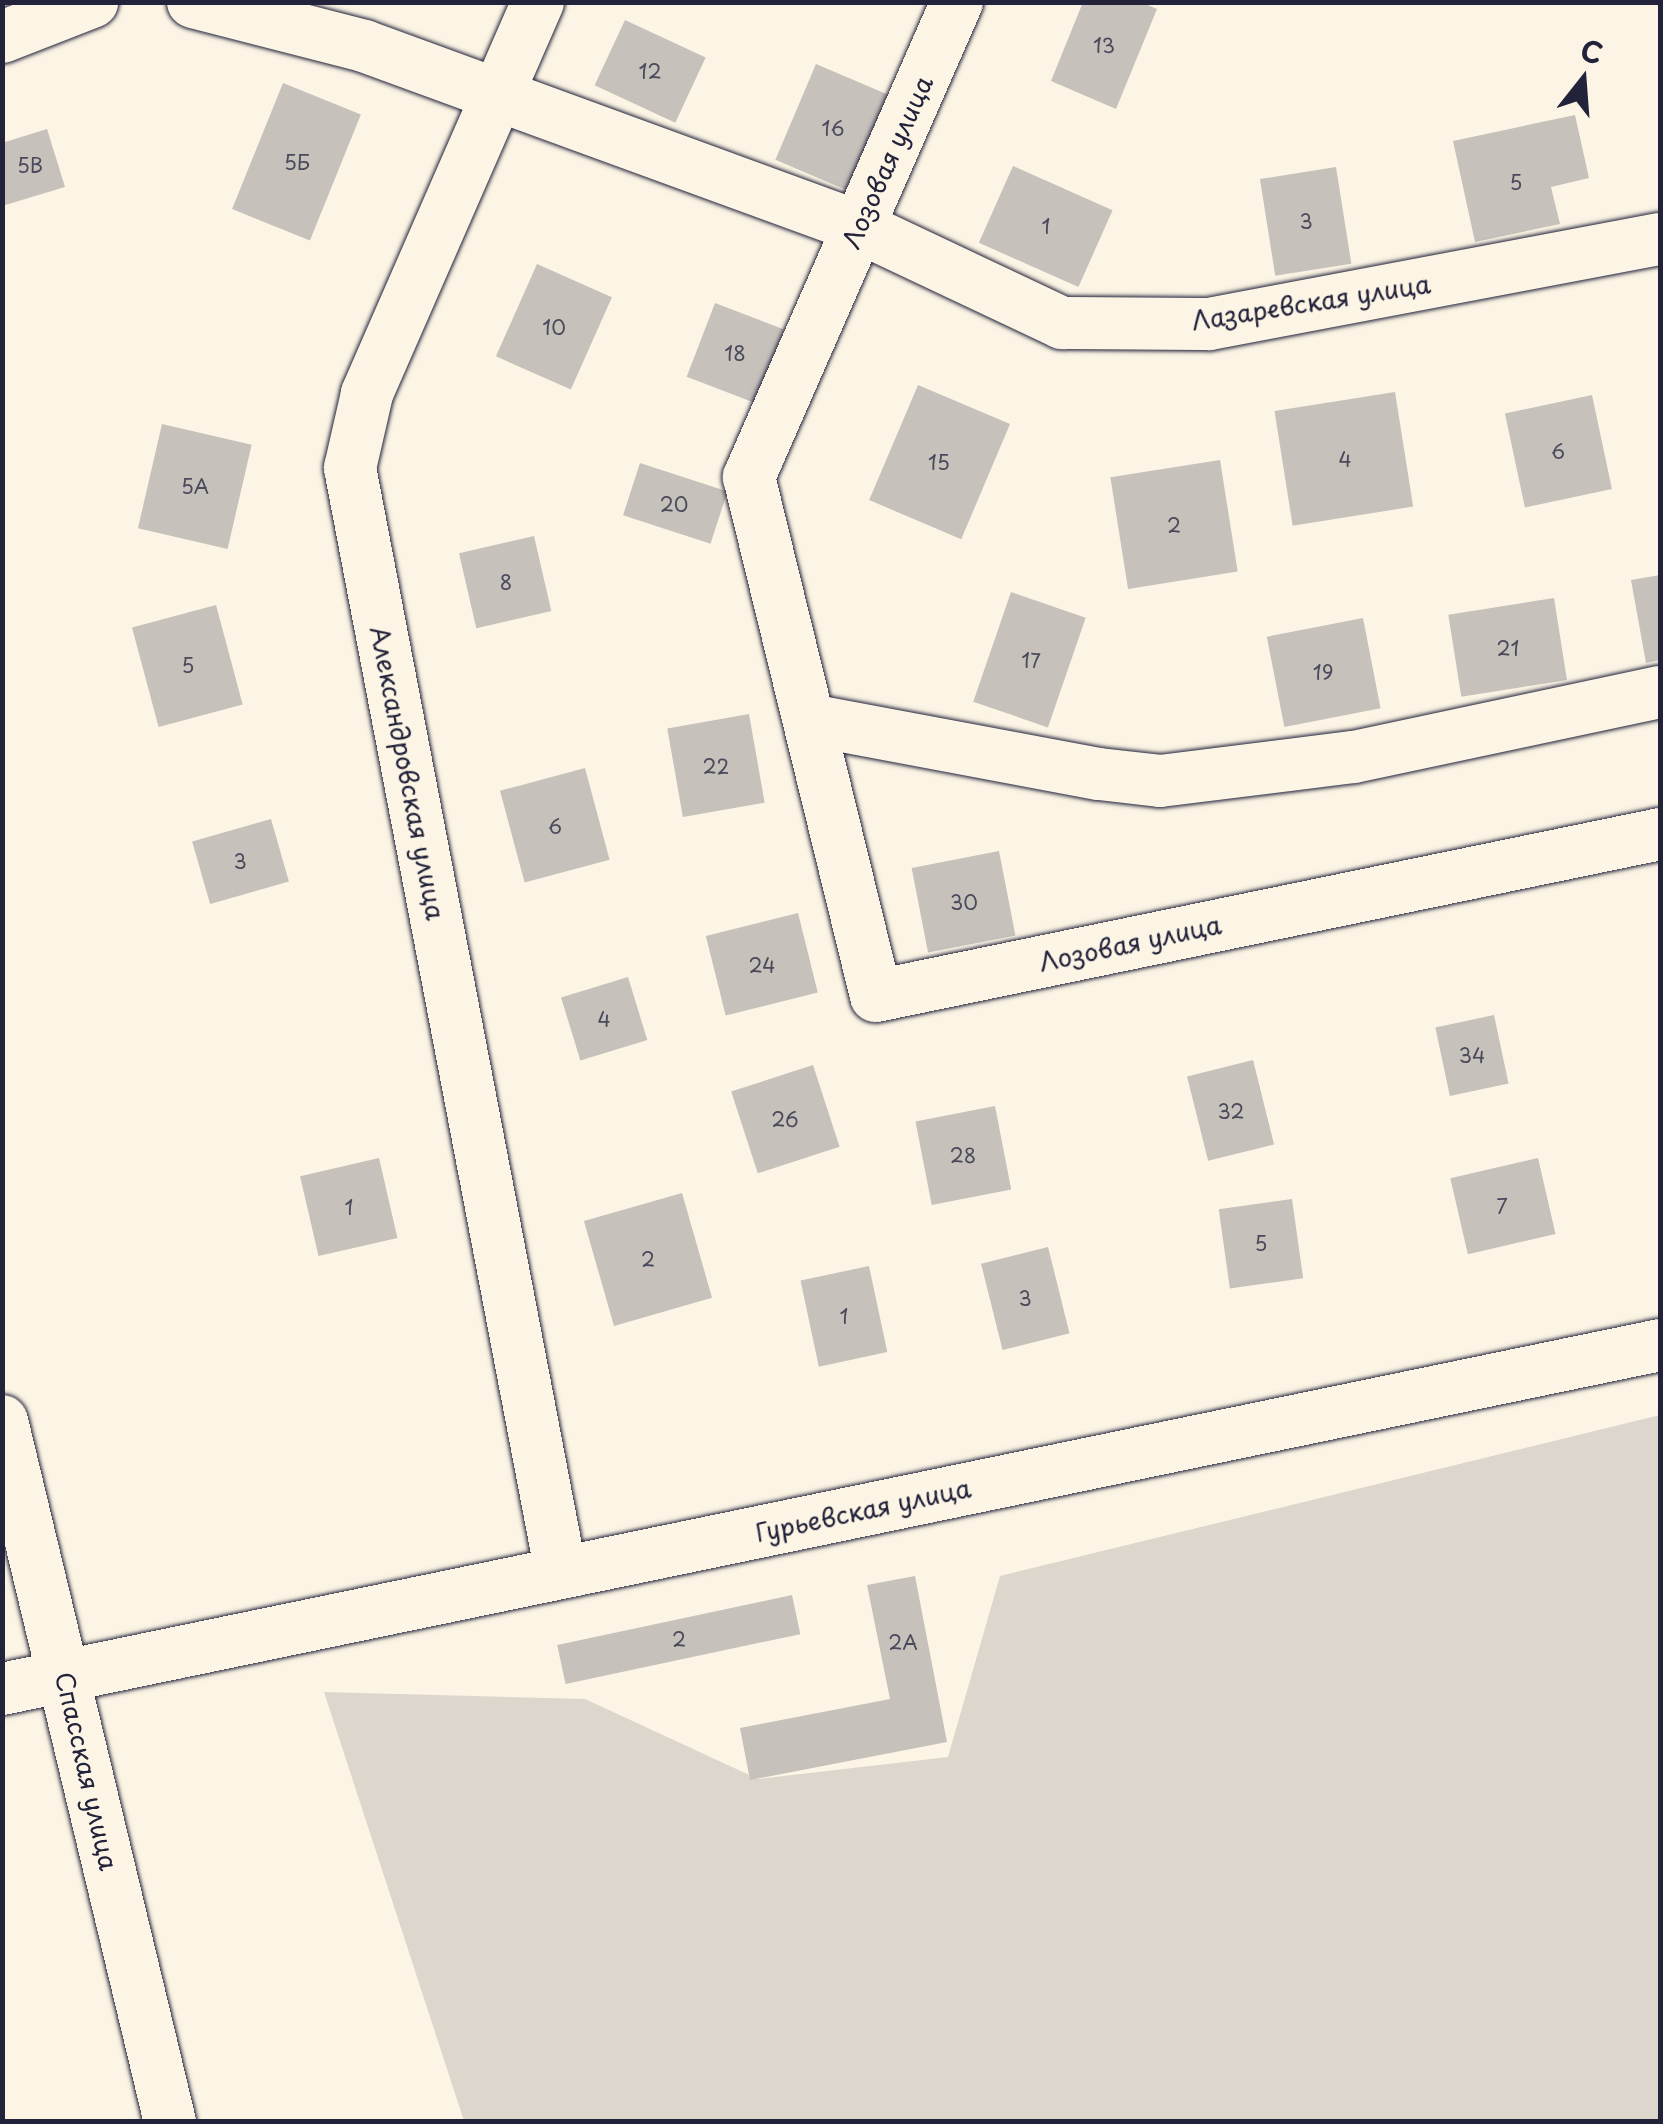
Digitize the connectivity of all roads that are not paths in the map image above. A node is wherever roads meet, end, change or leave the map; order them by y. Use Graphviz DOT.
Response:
graph roads {
  1 [pos="92,2"];
  2 [pos="193,2"];
  3 [pos="538,2"];
  4 [pos="957,2"];
  5 [pos="2,37"];
  6 [pos="499,98"];
  7 [pos="859,226"];
  8 [pos="1660,239"];
  9 [pos="1660,692"];
  10 [pos="810,720"];
  11 [pos="1660,834"];
  12 [pos="1660,1345"];
  13 [pos="2,1421"];
  14 [pos="560,1573"];
  15 [pos="66,1676"];
  16 [pos="2,1689"];
  17 [pos="170,2122"];
  1 -- 5 [label="street"];
  2 -- 6 [label="street, Лазаревская улица"];
  3 -- 6 [label="street, Александровская улица"];
  4 -- 7 [label="street, Лозовая улица"];
  6 -- 7 [label="street, Лазаревская улица"];
  6 -- 14 [label="street, Александровская улица"];
  7 -- 8 [label="street, Лазаревская улица"];
  7 -- 10 [label="street, Лозовая улица"];
  9 -- 10 [label="street"];
  10 -- 11 [label="street, Лозовая улица"];
  12 -- 14 [label="street, Гурьевская улица"];
  13 -- 15 [label="street, Спасская улица"];
  14 -- 15 [label="street, Гурьевская улица"];
  15 -- 16 [label="street, Гурьевская улица"];
  15 -- 17 [label="street, Спасская улица"];
}
